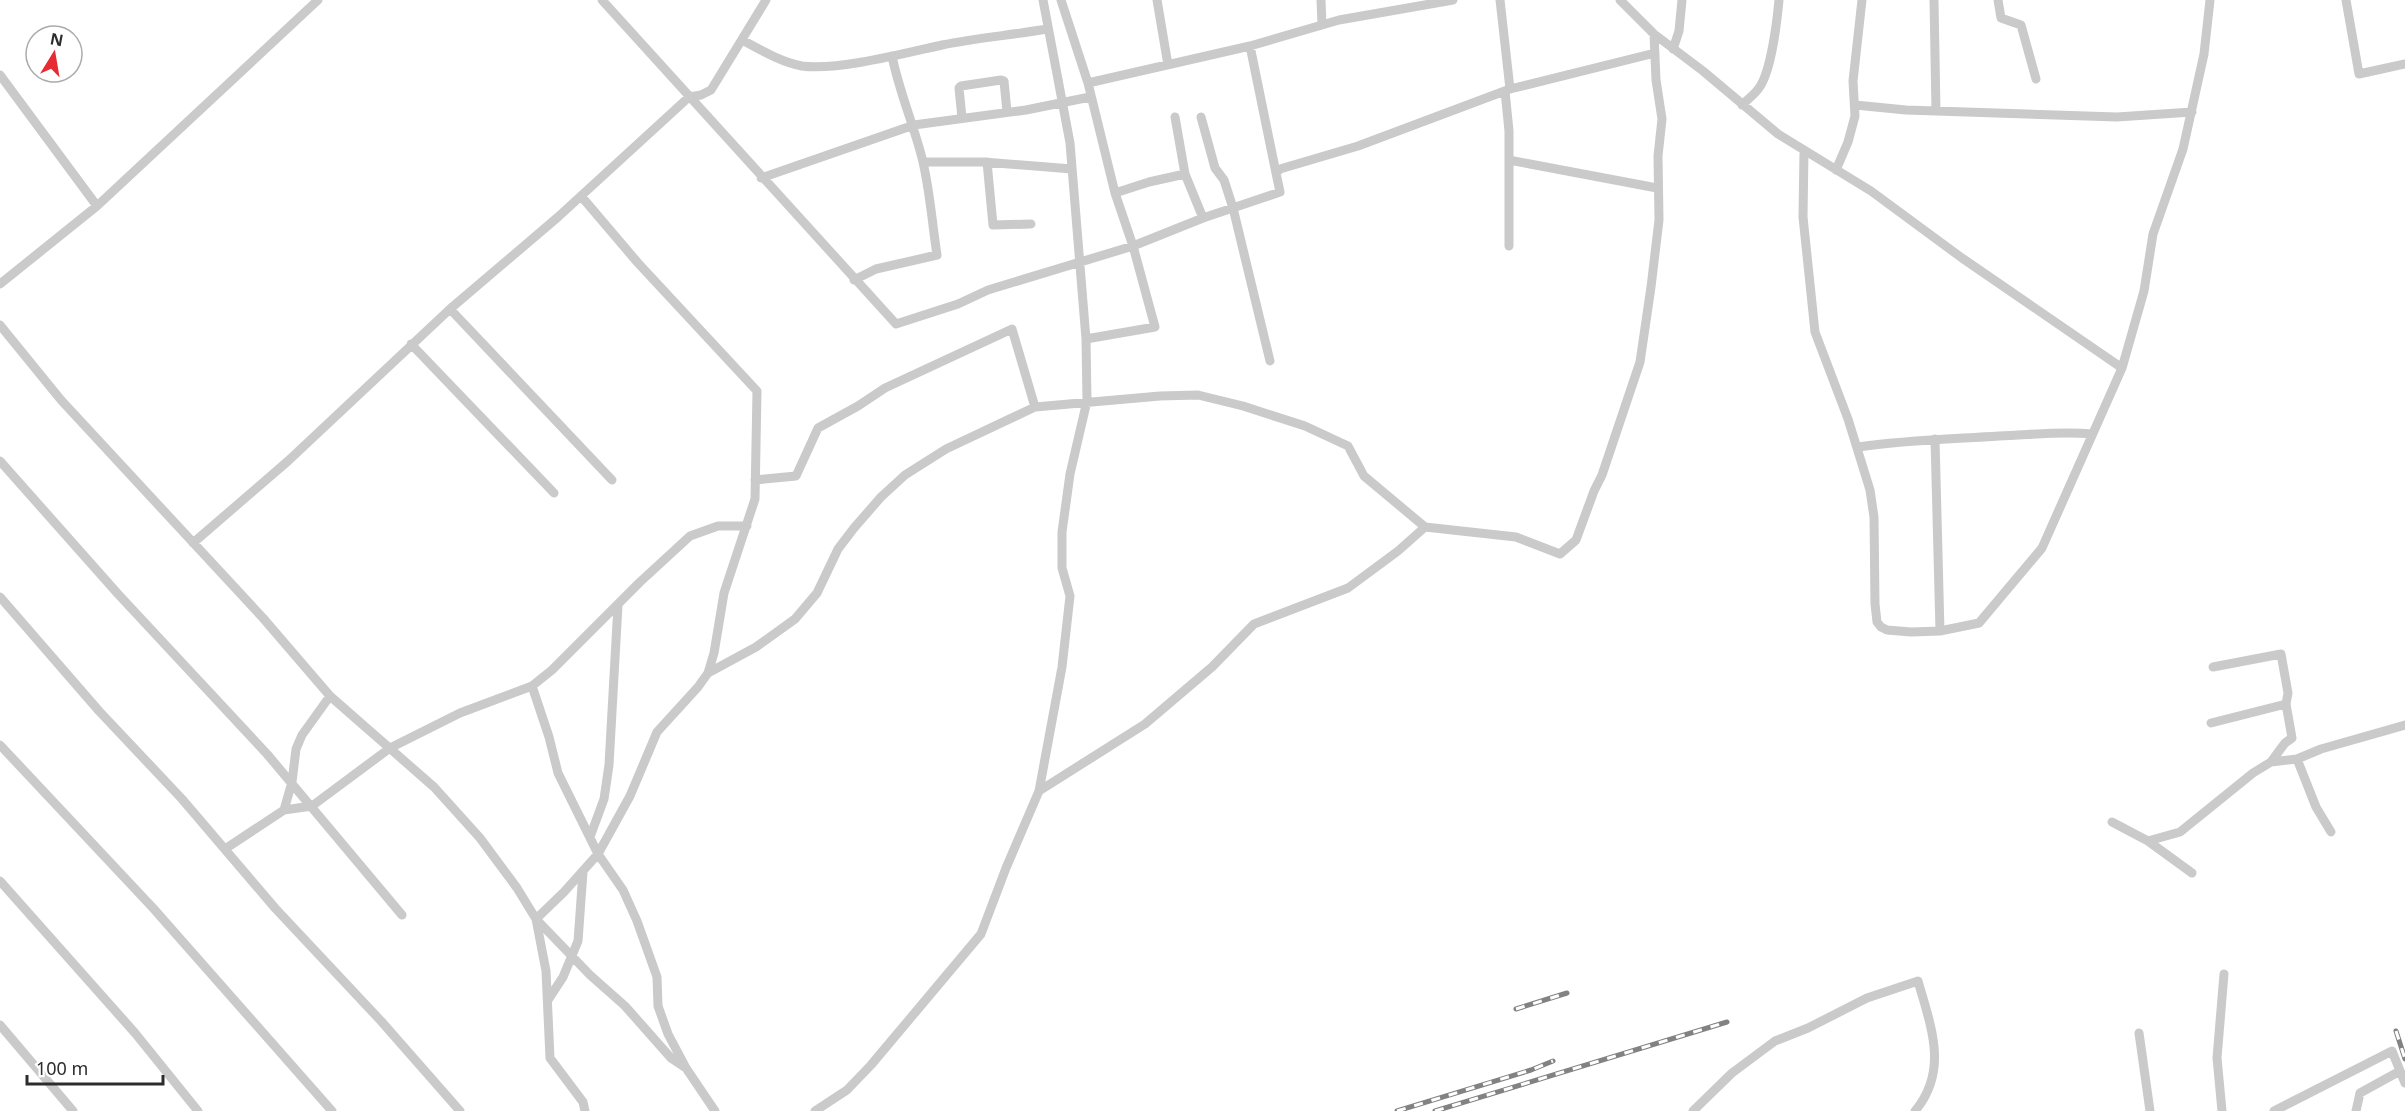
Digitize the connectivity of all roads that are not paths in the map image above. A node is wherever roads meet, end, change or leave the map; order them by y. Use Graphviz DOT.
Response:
graph roads {
  1 [pos="318,0"];
  2 [pos="602,0"];
  3 [pos="766,0"];
  4 [pos="1042,0"];
  5 [pos="1061,0"];
  6 [pos="1156,0"];
  7 [pos="1321,0"];
  8 [pos="1391,0"];
  9 [pos="1453,0"];
  10 [pos="1500,0"];
  11 [pos="1620,0"];
  12 [pos="1682,0"];
  13 [pos="1779,0"];
  14 [pos="1862,0"];
  15 [pos="1934,0"];
  16 [pos="1998,0"];
  17 [pos="2211,0"];
  18 [pos="2346,0"];
  19 [pos="1392,11"];
  20 [pos="1322,25"];
  21 [pos="1047,29"];
  22 [pos="1654,34"];
  23 [pos="742,40"];
  24 [pos="1250,46"];
  25 [pos="1673,49"];
  26 [pos="1655,53"];
  27 [pos="892,56"];
  28 [pos="2405,64"];
  29 [pos="1167,65"];
  30 [pos="0,75"];
  31 [pos="2036,79"];
  32 [pos="1088,83"];
  33 [pos="1508,90"];
  34 [pos="689,97"];
  35 [pos="1090,98"];
  36 [pos="1063,103"];
  37 [pos="1742,105"];
  38 [pos="1855,105"];
  39 [pos="1936,111"];
  40 [pos="1008,112"];
  41 [pos="2192,112"];
  42 [pos="1175,117"];
  43 [pos="1201,117"];
  44 [pos="962,118"];
  45 [pos="914,125"];
  46 [pos="1804,150"];
  47 [pos="1509,160"];
  48 [pos="923,162"];
  49 [pos="987,162"];
  50 [pos="1072,169"];
  51 [pos="1836,170"];
  52 [pos="1276,173"];
  53 [pos="1185,174"];
  54 [pos="761,177"];
  55 [pos="1657,188"];
  56 [pos="1115,193"];
  57 [pos="581,196"];
  58 [pos="97,206"];
  59 [pos="1233,207"];
  60 [pos="1203,218"];
  61 [pos="1031,224"];
  62 [pos="1134,246"];
  63 [pos="1509,246"];
  64 [pos="1080,262"];
  65 [pos="854,280"];
  66 [pos="0,285"];
  67 [pos="450,309"];
  68 [pos="0,326"];
  69 [pos="1086,339"];
  70 [pos="411,344"];
  71 [pos="1270,361"];
  72 [pos="2122,368"];
  73 [pos="1087,401"];
  74 [pos="1035,407"];
  75 [pos="2091,434"];
  76 [pos="1935,439"];
  77 [pos="1858,447"];
  78 [pos="0,461"];
  79 [pos="612,480"];
  80 [pos="755,480"];
  81 [pos="554,493"];
  82 [pos="747,526"];
  83 [pos="1425,527"];
  84 [pos="193,543"];
  85 [pos="0,597"];
  86 [pos="618,605"];
  87 [pos="1940,631"];
  88 [pos="2213,667"];
  89 [pos="708,673"];
  90 [pos="532,686"];
  91 [pos="330,696"];
  92 [pos="2286,704"];
  93 [pos="2211,723"];
  94 [pos="2405,725"];
  95 [pos="0,745"];
  96 [pos="390,747"];
  97 [pos="2297,759"];
  98 [pos="2271,762"];
  99 [pos="292,782"];
  100 [pos="1039,791"];
  101 [pos="312,806"];
  102 [pos="284,810"];
  103 [pos="2112,822"];
  104 [pos="2331,832"];
  105 [pos="590,837"];
  106 [pos="2148,841"];
  107 [pos="225,849"];
  108 [pos="598,854"];
  109 [pos="583,872"];
  110 [pos="2192,873"];
  111 [pos="2,887"];
  112 [pos="402,915"];
  113 [pos="536,919"];
  114 [pos="572,955"];
  115 [pos="2224,974"];
  116 [pos="548,1001"];
  117 [pos="0,1025"];
  118 [pos="2139,1033"];
  119 [pos="686,1068"];
  120 [pos="2400,1071"];
  121 [pos="2405,1083"];
  122 [pos="73,1111"];
  123 [pos="198,1111"];
  124 [pos="332,1111"];
  125 [pos="460,1111"];
  126 [pos="585,1111"];
  127 [pos="715,1111"];
  128 [pos="815,1111"];
  129 [pos="1693,1111"];
  130 [pos="1915,1111"];
  131 [pos="2150,1111"];
  132 [pos="2222,1111"];
  133 [pos="2274,1111"];
  134 [pos="2356,1111"];
  1 -- 58 [label="street"];
  2 -- 34 [label="street"];
  3 -- 23 [label="street"];
  4 -- 21 [label="street"];
  5 -- 32 [label="street"];
  6 -- 29 [label="street"];
  7 -- 20 [label="street"];
  8 -- 19 [label="street"];
  9 -- 19 [label="street"];
  10 -- 33 [label="street"];
  11 -- 22 [label="street"];
  12 -- 25 [label="street"];
  13 -- 37 [label="street"];
  14 -- 38 [label="street"];
  15 -- 39 [label="street"];
  16 -- 31 [label="street"];
  17 -- 41 [label="street"];
  18 -- 28 [label="street"];
  19 -- 20 [label="street"];
  20 -- 24 [label="street"];
  21 -- 27 [label="street"];
  21 -- 36 [label="street"];
  22 -- 25 [label="street"];
  22 -- 26 [label="street"];
  23 -- 27 [label="street"];
  23 -- 34 [label="street"];
  24 -- 29 [label="street"];
  24 -- 52 [label="street"];
  25 -- 37 [label="street"];
  26 -- 33 [label="street"];
  26 -- 55 [label="street"];
  27 -- 45 [label="street"];
  29 -- 32 [label="street"];
  30 -- 58 [label="street"];
  32 -- 35 [label="street"];
  33 -- 47 [label="street"];
  33 -- 52 [label="street"];
  34 -- 54 [label="street"];
  34 -- 57 [label="street"];
  35 -- 36 [label="street"];
  35 -- 56 [label="street"];
  36 -- 40 [label="street"];
  36 -- 50 [label="street"];
  37 -- 46 [label="street"];
  38 -- 39 [label="street"];
  38 -- 51 [label="street"];
  39 -- 41 [label="street"];
  40 -- 44 [label="street"];
  40 -- 44 [label="street"];
  41 -- 72 [label="street"];
  42 -- 53 [label="street"];
  43 -- 59 [label="street"];
  44 -- 45 [label="street"];
  45 -- 48 [label="street"];
  45 -- 54 [label="street"];
  46 -- 51 [label="street"];
  46 -- 77 [label="street"];
  47 -- 55 [label="street"];
  47 -- 63 [label="street"];
  48 -- 49 [label="street"];
  48 -- 65 [label="street"];
  49 -- 50 [label="street"];
  49 -- 61 [label="street"];
  50 -- 64 [label="street"];
  51 -- 72 [label="street"];
  52 -- 59 [label="street"];
  53 -- 56 [label="street"];
  53 -- 60 [label="street"];
  54 -- 65 [label="street"];
  55 -- 83 [label="street"];
  56 -- 62 [label="street"];
  57 -- 67 [label="street"];
  57 -- 80 [label="street"];
  58 -- 66 [label="street"];
  59 -- 60 [label="street"];
  59 -- 71 [label="street"];
  60 -- 62 [label="street"];
  62 -- 64 [label="street"];
  62 -- 69 [label="street"];
  64 -- 65 [label="street"];
  64 -- 69 [label="street"];
  67 -- 70 [label="street"];
  67 -- 79 [label="street"];
  68 -- 84 [label="street"];
  69 -- 73 [label="street"];
  70 -- 81 [label="street"];
  70 -- 84 [label="street"];
  72 -- 75 [label="street"];
  73 -- 74 [label="street"];
  73 -- 83 [label="street"];
  73 -- 100 [label="street"];
  74 -- 80 [label="street"];
  74 -- 89 [label="street"];
  75 -- 76 [label="street"];
  75 -- 87 [label="street"];
  76 -- 77 [label="street"];
  76 -- 87 [label="street"];
  77 -- 87 [label="street"];
  78 -- 99 [label="street"];
  80 -- 82 [label="street"];
  82 -- 86 [label="street"];
  82 -- 89 [label="street"];
  83 -- 100 [label="street"];
  84 -- 91 [label="street"];
  85 -- 107 [label="street"];
  86 -- 90 [label="street"];
  86 -- 105 [label="street"];
  88 -- 92 [label="street"];
  89 -- 108 [label="street"];
  90 -- 96 [label="street"];
  90 -- 105 [label="street"];
  91 -- 96 [label="street"];
  91 -- 99 [label="street"];
  92 -- 93 [label="street"];
  92 -- 98 [label="street"];
  94 -- 97 [label="street"];
  95 -- 124 [label="street"];
  96 -- 101 [label="street"];
  96 -- 113 [label="street"];
  97 -- 98 [label="street"];
  97 -- 104 [label="street"];
  98 -- 106 [label="street"];
  99 -- 101 [label="street"];
  99 -- 102 [label="street"];
  100 -- 128 [label="street"];
  101 -- 102 [label="street"];
  101 -- 112 [label="street"];
  102 -- 107 [label="street"];
  103 -- 106 [label="street"];
  105 -- 108 [label="street"];
  106 -- 110 [label="street"];
  107 -- 125 [label="street"];
  108 -- 109 [label="street"];
  108 -- 119 [label="street"];
  109 -- 113 [label="street"];
  109 -- 114 [label="street"];
  111 -- 123 [label="street"];
  113 -- 114 [label="street"];
  113 -- 116 [label="street"];
  114 -- 116 [label="street"];
  114 -- 119 [label="street"];
  115 -- 132 [label="street"];
  116 -- 126 [label="street"];
  117 -- 122 [label="street"];
  118 -- 131 [label="street"];
  119 -- 127 [label="street"];
  120 -- 121 [label="street"];
  120 -- 133 [label="street"];
  120 -- 134 [label="street"];
  129 -- 130 [label="street"];
}
